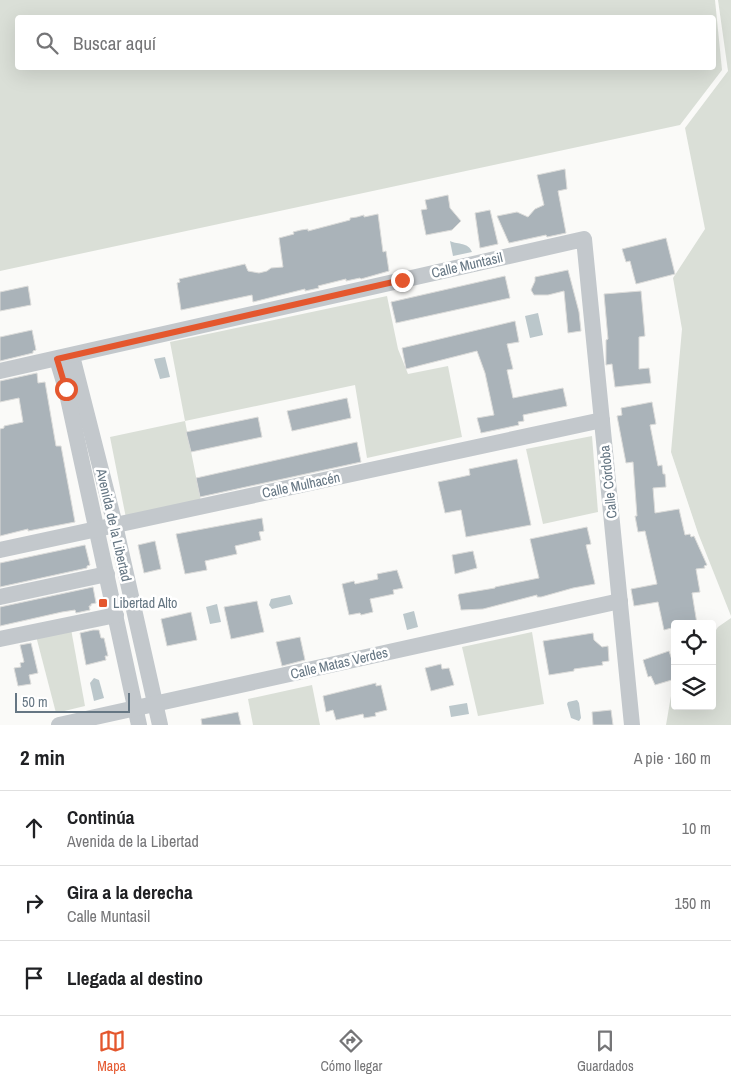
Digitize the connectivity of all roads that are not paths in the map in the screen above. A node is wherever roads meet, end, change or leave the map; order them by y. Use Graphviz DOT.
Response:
graph roads {
  1 [pos="584,239"];
  2 [pos="64,357"];
  3 [pos="0,371"];
  4 [pos="602,420"];
  5 [pos="115,526"];
  6 [pos="96,530"];
  7 [pos="0,550"];
  8 [pos="107,574"];
  9 [pos="0,597"];
  10 [pos="620,601"];
  11 [pos="116,615"];
  12 [pos="0,639"];
  13 [pos="155,704"];
  14 [pos="135,709"];
  15 [pos="59,725"];
  16 [pos="139,725"];
  17 [pos="160,725"];
  18 [pos="632,725"];
  1 -- 2 [label="street, Calle Muntasil"];
  1 -- 4 [label="street, Calle Córdoba"];
  2 -- 3 [label="street, Calle Muntasil"];
  2 -- 5 [label="street, Avenida de la Libertad"];
  2 -- 6 [label="street, Avenida de la Libertad"];
  4 -- 5 [label="street, Calle Mulhacén"];
  4 -- 10 [label="street, Calle Córdoba"];
  5 -- 6 [label="street, Calle Mulhacén"];
  5 -- 13 [label="street, Avenida de la Libertad"];
  6 -- 7 [label="street, Calle Mulhacén"];
  6 -- 8 [label="street, Avenida de la Libertad"];
  8 -- 9 [label="street"];
  8 -- 11 [label="street, Avenida de la Libertad"];
  10 -- 13 [label="street, Calle Matas Verdes"];
  10 -- 18 [label="street, Calle Córdoba"];
  11 -- 12 [label="street"];
  11 -- 14 [label="street, Avenida de la Libertad"];
  13 -- 14 [label="street, Calle Matas Verdes"];
  13 -- 17 [label="street, Avenida de la Libertad"];
  14 -- 15 [label="street, Calle Matas Verdes"];
  14 -- 16 [label="street, Avenida de la Libertad"];
}
